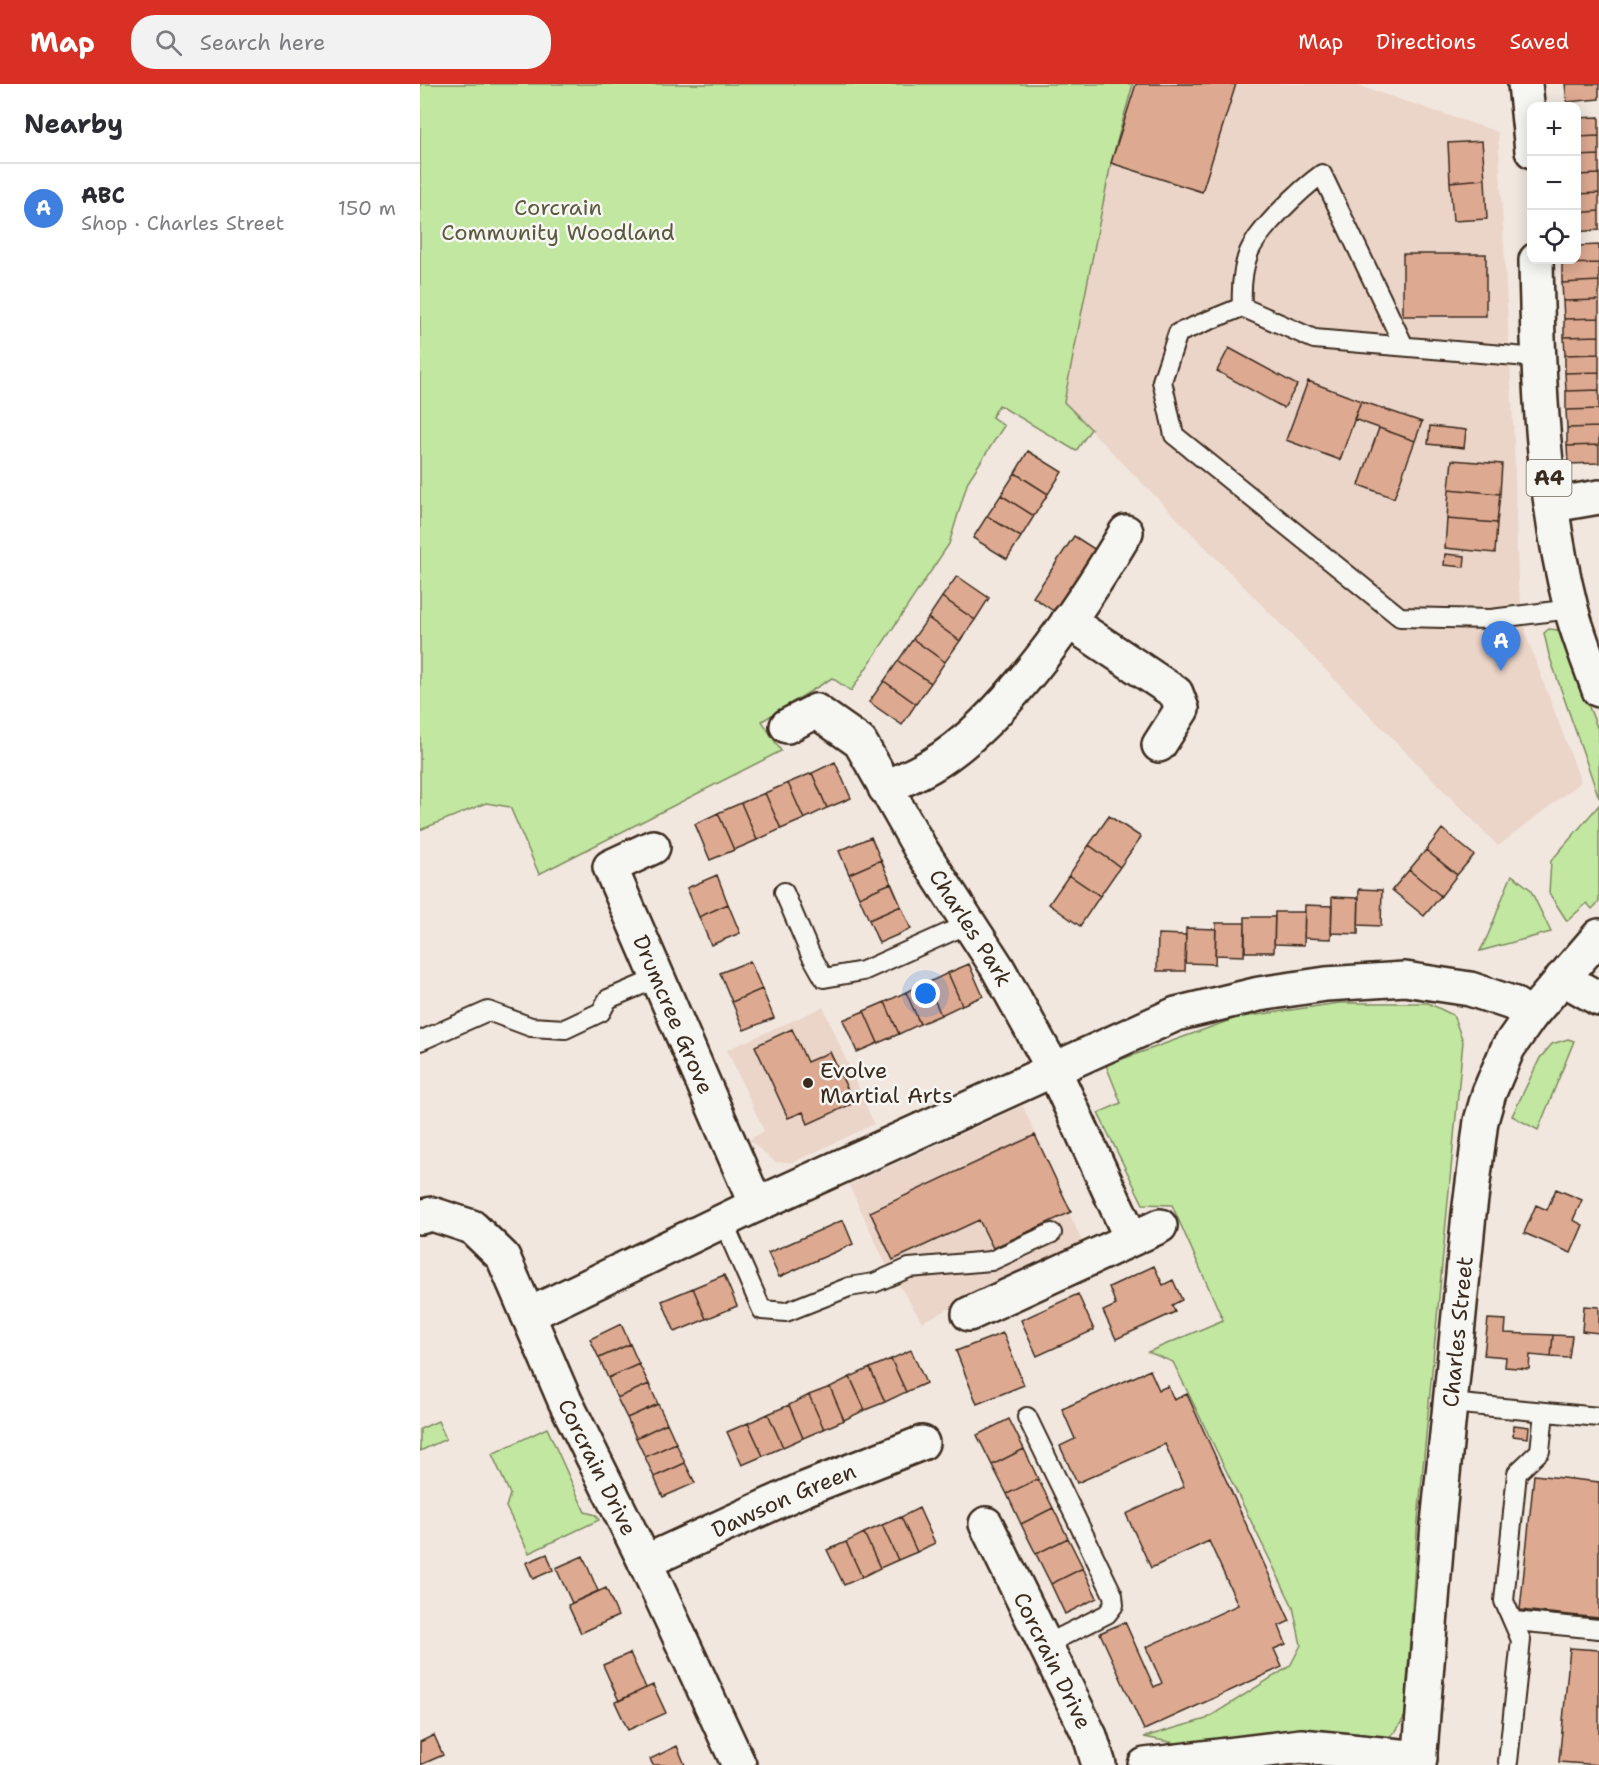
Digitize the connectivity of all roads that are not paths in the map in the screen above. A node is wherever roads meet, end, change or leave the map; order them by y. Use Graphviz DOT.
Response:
graph roads {
  1 [pos="1525,84"];
  2 [pos="1527,103"];
  3 [pos="1536,264"];
  4 [pos="1242,307"];
  5 [pos="1404,346"];
  6 [pos="1538,358"];
  7 [pos="1599,497"];
  8 [pos="1553,505"];
  9 [pos="1126,532"];
  10 [pos="1571,609"];
  11 [pos="1068,621"];
  12 [pos="1599,690"];
  13 [pos="787,726"];
  14 [pos="1159,745"];
  15 [pos="885,788"];
  16 [pos="653,847"];
  17 [pos="784,892"];
  18 [pos="968,924"];
  19 [pos="1599,936"];
  20 [pos="658,978"];
  21 [pos="1562,978"];
  22 [pos="1599,999"];
  23 [pos="1531,1015"];
  24 [pos="420,1041"];
  25 [pos="1054,1070"];
  26 [pos="756,1205"];
  27 [pos="420,1217"];
  28 [pos="723,1221"];
  29 [pos="1052,1233"];
  30 [pos="969,1314"];
  31 [pos="528,1315"];
  32 [pos="1450,1403"];
  33 [pos="1544,1412"];
  34 [pos="1027,1417"];
  35 [pos="1599,1418"];
  36 [pos="922,1443"];
  37 [pos="986,1524"];
  38 [pos="645,1562"];
  39 [pos="1515,1621"];
  40 [pos="1599,1629"];
  41 [pos="1045,1645"];
  42 [pos="1419,1761"];
  43 [pos="1508,1762"];
  44 [pos="739,1765"];
  45 [pos="1099,1765"];
  46 [pos="1145,1765"];
  1 -- 2 [label="street"];
  3 -- 6 [label="street, A4"];
  4 -- 5 [label="lane"];
  4 -- 5 [label="lane"];
  4 -- 10 [label="lane"];
  5 -- 6 [label="lane"];
  6 -- 8 [label="street, A4"];
  7 -- 8 [label="street"];
  8 -- 10 [label="street, A4"];
  9 -- 11 [label="street"];
  10 -- 12 [label="street, A4"];
  11 -- 14 [label="street"];
  11 -- 15 [label="street"];
  13 -- 15 [label="street, Charles Park"];
  15 -- 18 [label="street, Charles Park"];
  16 -- 20 [label="street, Drumcree Grove"];
  17 -- 18 [label="lane"];
  18 -- 25 [label="street, Charles Park"];
  19 -- 21 [label="street, Charles Street"];
  20 -- 24 [label="lane"];
  20 -- 26 [label="street, Drumcree Grove"];
  21 -- 22 [label="street"];
  21 -- 23 [label="street, Charles Street"];
  23 -- 25 [label="street"];
  23 -- 32 [label="street, Charles Street"];
  25 -- 26 [label="street"];
  25 -- 30 [label="street, Charles Park"];
  26 -- 28 [label="street"];
  27 -- 31 [label="street, Corcrain Drive"];
  28 -- 29 [label="lane"];
  28 -- 31 [label="street"];
  31 -- 38 [label="street, Corcrain Drive"];
  32 -- 33 [label="lane"];
  32 -- 42 [label="street, Charles Street"];
  33 -- 35 [label="lane"];
  33 -- 39 [label="lane"];
  34 -- 41 [label="lane"];
  36 -- 38 [label="street, Dawson Green"];
  37 -- 41 [label="street, Corcrain Drive"];
  38 -- 44 [label="street, Corcrain Drive"];
  39 -- 40 [label="lane"];
  39 -- 43 [label="lane"];
  41 -- 45 [label="street, Corcrain Drive"];
  42 -- 46 [label="street"];
}
